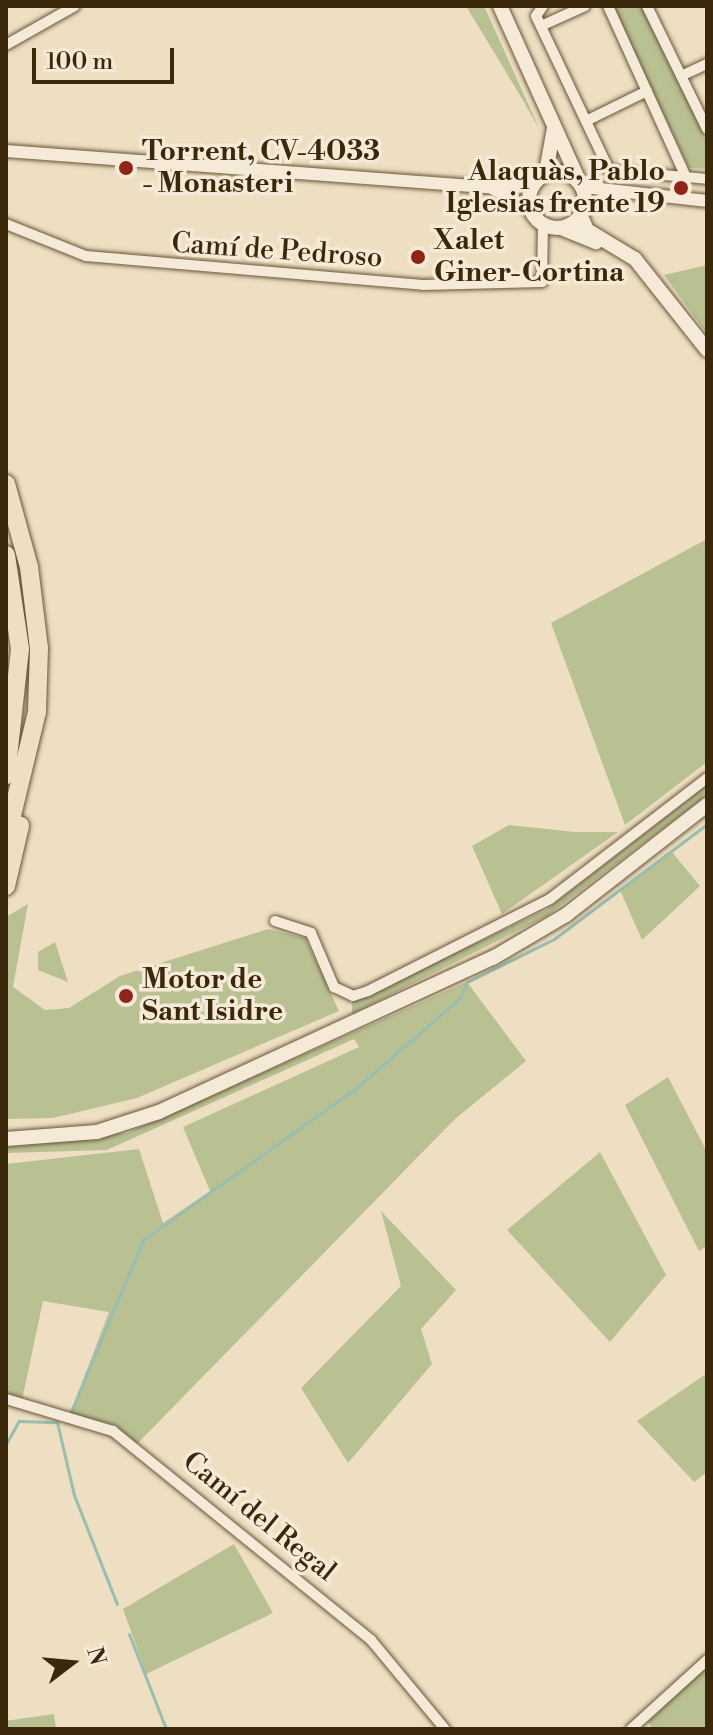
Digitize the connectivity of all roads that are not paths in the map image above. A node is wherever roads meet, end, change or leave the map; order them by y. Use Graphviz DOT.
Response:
graph roads {
  1 [pos="75,6"];
  2 [pos="500,6"];
  3 [pos="543,6"];
  4 [pos="585,6"];
  5 [pos="608,6"];
  6 [pos="647,6"];
  7 [pos="541,26"];
  8 [pos="6,45"];
  9 [pos="707,64"];
  10 [pos="681,76"];
  11 [pos="647,91"];
  12 [pos="586,121"];
  13 [pos="554,123"];
  14 [pos="707,129"];
  15 [pos="6,151"];
  16 [pos="540,177"];
  17 [pos="686,177"];
  18 [pos="707,179"];
  19 [pos="581,184"];
  20 [pos="489,187"];
  21 [pos="617,195"];
  22 [pos="707,201"];
  23 [pos="530,210"];
  24 [pos="583,211"];
  25 [pos="6,224"];
  26 [pos="543,225"];
  27 [pos="561,228"];
  28 [pos="611,246"];
  29 [pos="707,350"];
  30 [pos="6,484"];
  31 [pos="6,555"];
  32 [pos="29,567"];
  33 [pos="13,584"];
  34 [pos="6,739"];
  35 [pos="6,775"];
  36 [pos="707,778"];
  37 [pos="707,805"];
  38 [pos="6,840"];
  39 [pos="6,886"];
  40 [pos="275,921"];
  41 [pos="6,1139"];
  42 [pos="6,1399"];
  43 [pos="707,1660"];
  44 [pos="445,1729"];
  45 [pos="631,1729"];
  1 -- 8 [label="street"];
  2 -- 13 [label="main road"];
  3 -- 7 [label="street"];
  4 -- 7 [label="street"];
  5 -- 11 [label="street"];
  6 -- 10 [label="street"];
  7 -- 12 [label="street"];
  9 -- 10 [label="street"];
  10 -- 14 [label="street"];
  11 -- 12 [label="street"];
  11 -- 17 [label="street"];
  12 -- 17 [label="street"];
  13 -- 16 [label="main road"];
  13 -- 19 [label="main road"];
  15 -- 20 [label="street"];
  16 -- 19 [label="main road"];
  16 -- 20 [label="street"];
  16 -- 23 [label="main road"];
  17 -- 18 [label="street"];
  19 -- 21 [label="street"];
  19 -- 24 [label="main road"];
  20 -- 23 [label="street"];
  21 -- 22 [label="street"];
  21 -- 24 [label="street"];
  23 -- 26 [label="main road"];
  24 -- 27 [label="main road"];
  24 -- 28 [label="main road"];
  25 -- 26 [label="street, Camí de Pedroso"];
  26 -- 27 [label="main road"];
  27 -- 28 [label="main road"];
  28 -- 29 [label="main road"];
  30 -- 32 [label="highway"];
  31 -- 33 [label="highway"];
  32 -- 38 [label="highway"];
  32 -- 39 [label="highway"];
  33 -- 34 [label="highway"];
  33 -- 35 [label="highway"];
  36 -- 40 [label="street"];
  37 -- 41 [label="main road"];
  42 -- 44 [label="street, Camí del Regal"];
  43 -- 45 [label="street"];
}
